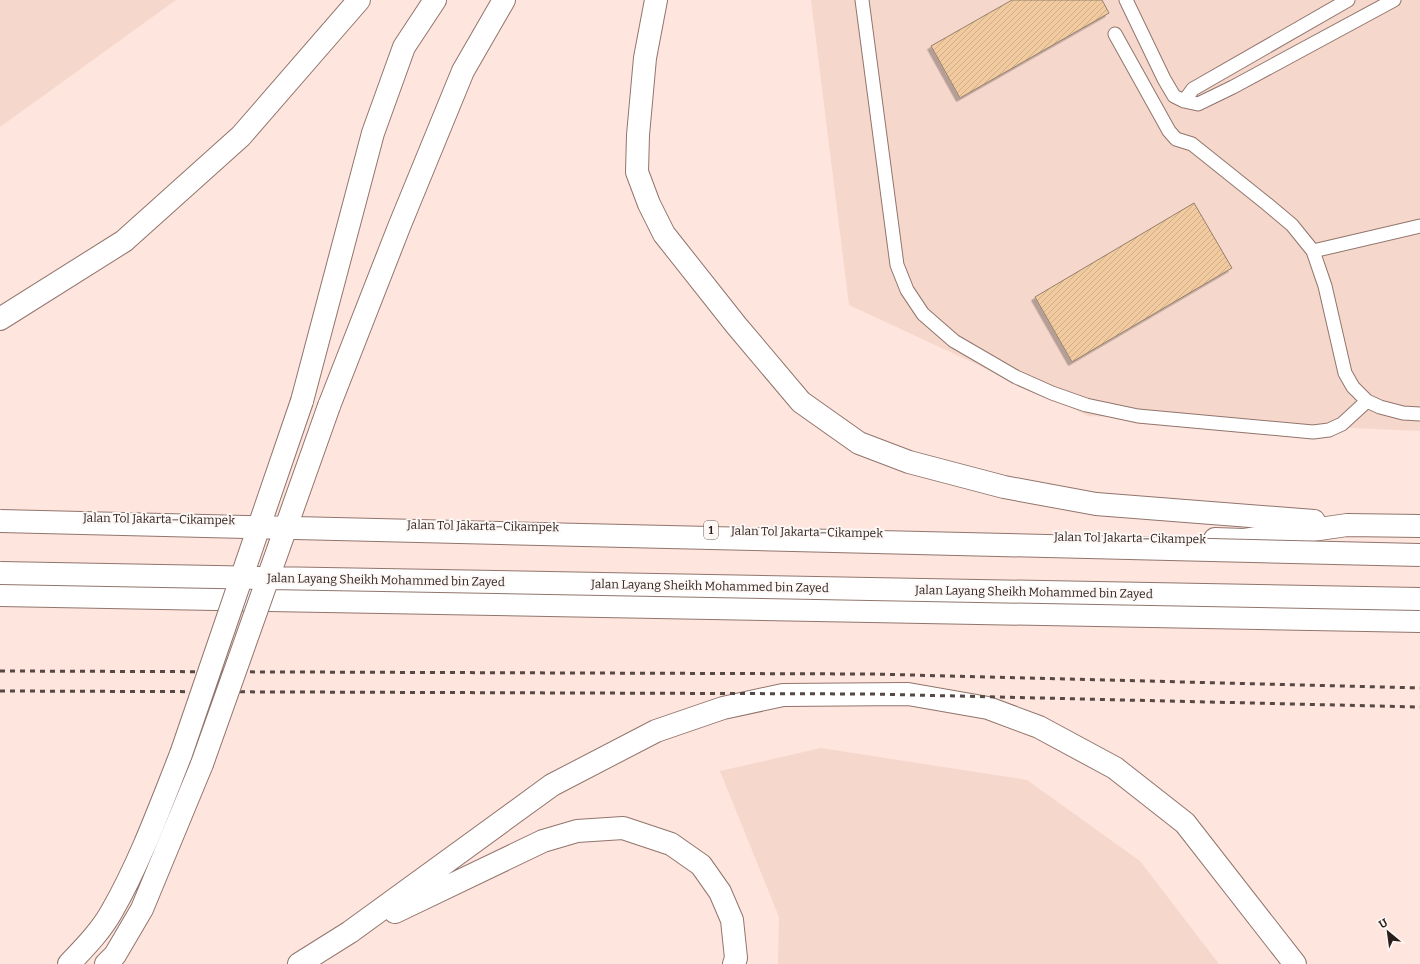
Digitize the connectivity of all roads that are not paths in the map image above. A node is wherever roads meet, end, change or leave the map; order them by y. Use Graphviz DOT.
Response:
graph roads {
  1 [pos="359,0"];
  2 [pos="435,0"];
  3 [pos="504,0"];
  4 [pos="656,0"];
  5 [pos="862,0"];
  6 [pos="1126,0"];
  7 [pos="1348,0"];
  8 [pos="1394,0"];
  9 [pos="1115,34"];
  10 [pos="1184,101"];
  11 [pos="1420,226"];
  12 [pos="1313,251"];
  13 [pos="0,319"];
  14 [pos="1367,401"];
  15 [pos="1420,414"];
  16 [pos="0,516"];
  17 [pos="0,521"];
  18 [pos="1347,525"];
  19 [pos="1420,526"];
  20 [pos="1420,555"];
  21 [pos="0,573"];
  22 [pos="0,595"];
  23 [pos="1420,598"];
  24 [pos="1420,622"];
  25 [pos="350,932"];
  26 [pos="69,964"];
  27 [pos="106,964"];
  28 [pos="299,964"];
  29 [pos="734,964"];
  30 [pos="1295,964"];
  1 -- 13 [label="highway"];
  2 -- 26 [label="highway, bridge"];
  3 -- 27 [label="highway, bridge"];
  4 -- 18 [label="highway"];
  5 -- 14 [label="lane"];
  6 -- 10 [label="lane"];
  7 -- 10 [label="lane"];
  8 -- 10 [label="lane"];
  9 -- 12 [label="lane"];
  11 -- 12 [label="lane"];
  12 -- 14 [label="lane"];
  14 -- 15 [label="lane"];
  16 -- 18 [label="highway, Jalan Tol Jakarta–Cikampek / 1"];
  17 -- 20 [label="highway, 1, bridge"];
  18 -- 19 [label="highway, Jalan Tol Jakarta–Cikampek / 1"];
  21 -- 23 [label="highway, Jalan Layang Sheikh Mohammed bin Zayed, bridge"];
  22 -- 24 [label="highway"];
  25 -- 28 [label="highway"];
  25 -- 29 [label="highway"];
  25 -- 30 [label="highway"];
}
